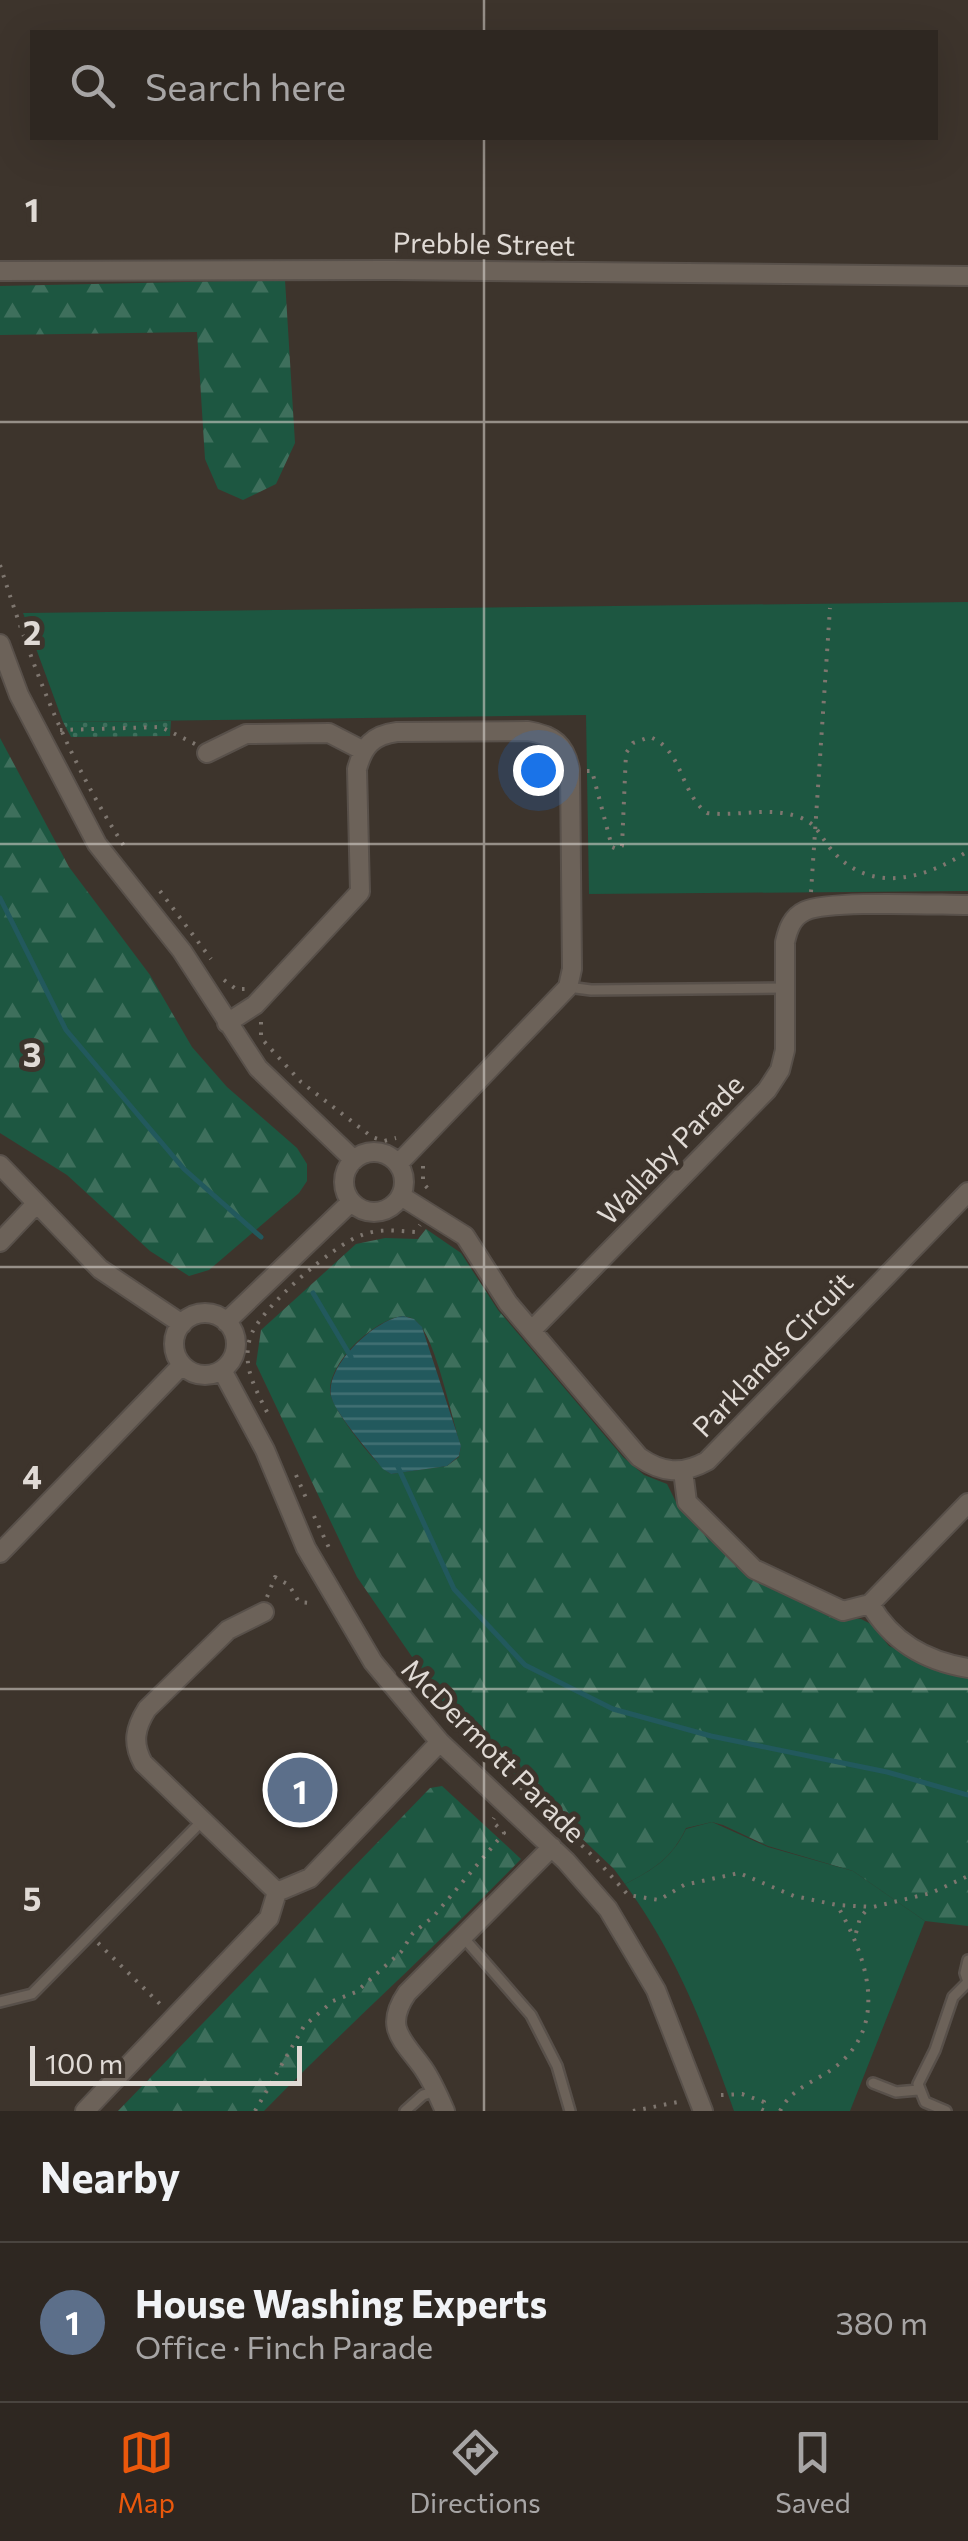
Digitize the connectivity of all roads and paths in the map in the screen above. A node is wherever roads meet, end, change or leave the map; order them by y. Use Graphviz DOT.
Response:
graph roads {
  1 [pos="0,271"];
  2 [pos="968,276"];
  3 [pos="0,565"];
  4 [pos="830,608"];
  5 [pos="0,644"];
  6 [pos="60,730"];
  7 [pos="362,750"];
  8 [pos="207,753"];
  9 [pos="570,770"];
  10 [pos="817,826"];
  11 [pos="968,852"];
  12 [pos="131,857"];
  13 [pos="155,886"];
  14 [pos="968,905"];
  15 [pos="812,908"];
  16 [pos="568,987"];
  17 [pos="786,988"];
  18 [pos="255,1005"];
  19 [pos="227,1023"];
  20 [pos="415,1145"];
  21 [pos="354,1160"];
  22 [pos="398,1164"];
  23 [pos="0,1166"];
  24 [pos="968,1192"];
  25 [pos="401,1196"];
  26 [pos="351,1202"];
  27 [pos="36,1204"];
  28 [pos="428,1213"];
  29 [pos="0,1242"];
  30 [pos="226,1322"];
  31 [pos="182,1324"];
  32 [pos="532,1330"];
  33 [pos="182,1365"];
  34 [pos="222,1370"];
  35 [pos="272,1424"];
  36 [pos="682,1471"];
  37 [pos="296,1475"];
  38 [pos="306,1499"];
  39 [pos="968,1503"];
  40 [pos="314,1516"];
  41 [pos="0,1553"];
  42 [pos="338,1566"];
  43 [pos="310,1603"];
  44 [pos="870,1604"];
  45 [pos="264,1612"];
  46 [pos="968,1668"];
  47 [pos="434,1704"];
  48 [pos="440,1742"];
  49 [pos="522,1789"];
  50 [pos="507,1805"];
  51 [pos="203,1820"];
  52 [pos="552,1848"];
  53 [pos="968,1876"];
  54 [pos="277,1892"];
  55 [pos="837,1905"];
  56 [pos="869,1907"];
  57 [pos="463,1936"];
  58 [pos="91,1937"];
  59 [pos="856,1938"];
  60 [pos="968,1960"];
  61 [pos="968,1982"];
  62 [pos="0,2002"];
  63 [pos="175,2018"];
  64 [pos="872,2083"];
  65 [pos="918,2090"];
  66 [pos="436,2091"];
  67 [pos="721,2096"];
  68 [pos="678,2102"];
  69 [pos="85,2111"];
  70 [pos="255,2111"];
  71 [pos="405,2111"];
  72 [pos="445,2111"];
  73 [pos="570,2111"];
  74 [pos="633,2111"];
  75 [pos="703,2111"];
  76 [pos="765,2111"];
  77 [pos="780,2111"];
  78 [pos="946,2111"];
  1 -- 2 [label="street, Prebble Street"];
  3 -- 6 [label="path"];
  4 -- 10 [label="path"];
  5 -- 19 [label="street"];
  6 -- 8 [label="path"];
  6 -- 12 [label="path"];
  7 -- 8 [label="street"];
  7 -- 9 [label="street"];
  7 -- 18 [label="street"];
  9 -- 10 [label="path"];
  9 -- 16 [label="street"];
  10 -- 11 [label="path"];
  10 -- 15 [label="path"];
  13 -- 18 [label="path"];
  14 -- 15 [label="street"];
  15 -- 17 [label="street, Wallaby Parade"];
  16 -- 17 [label="lane"];
  16 -- 20 [label="street"];
  17 -- 32 [label="street, Wallaby Parade"];
  18 -- 19 [label="street"];
  18 -- 20 [label="path"];
  19 -- 21 [label="street"];
  20 -- 22 [label="street"];
  20 -- 28 [label="path"];
  21 -- 22 [label="street"];
  21 -- 26 [label="street"];
  22 -- 25 [label="street"];
  23 -- 27 [label="street"];
  24 -- 36 [label="street, Parklands Circuit"];
  25 -- 26 [label="street"];
  25 -- 28 [label="street, Parklands Circuit"];
  26 -- 30 [label="street"];
  27 -- 29 [label="street"];
  27 -- 31 [label="street"];
  28 -- 32 [label="street, Parklands Circuit"];
  28 -- 35 [label="path"];
  30 -- 31 [label="street"];
  30 -- 34 [label="street"];
  31 -- 33 [label="street"];
  32 -- 36 [label="street, Parklands Circuit"];
  33 -- 34 [label="street"];
  33 -- 41 [label="street"];
  34 -- 48 [label="street, McDermott Parade"];
  36 -- 44 [label="street"];
  37 -- 38 [label="path"];
  39 -- 44 [label="street"];
  40 -- 42 [label="path"];
  43 -- 45 [label="path"];
  44 -- 46 [label="street"];
  45 -- 51 [label="street"];
  47 -- 49 [label="path"];
  48 -- 50 [label="street, McDermott Parade"];
  48 -- 54 [label="street"];
  49 -- 50 [label="path"];
  49 -- 55 [label="path"];
  50 -- 52 [label="street, McDermott Parade"];
  50 -- 70 [label="path"];
  51 -- 54 [label="street"];
  51 -- 58 [label="lane"];
  52 -- 57 [label="street"];
  52 -- 75 [label="street, McDermott Parade"];
  53 -- 56 [label="path"];
  54 -- 63 [label="street"];
  55 -- 56 [label="path"];
  55 -- 59 [label="path"];
  56 -- 59 [label="path"];
  57 -- 66 [label="street"];
  57 -- 73 [label="lane"];
  58 -- 62 [label="lane"];
  58 -- 63 [label="path"];
  59 -- 77 [label="path"];
  60 -- 61 [label="lane"];
  61 -- 65 [label="lane"];
  63 -- 69 [label="street"];
  64 -- 65 [label="lane"];
  65 -- 78 [label="lane"];
  66 -- 71 [label="lane"];
  66 -- 72 [label="street"];
  67 -- 76 [label="path"];
  68 -- 74 [label="path"];
}
